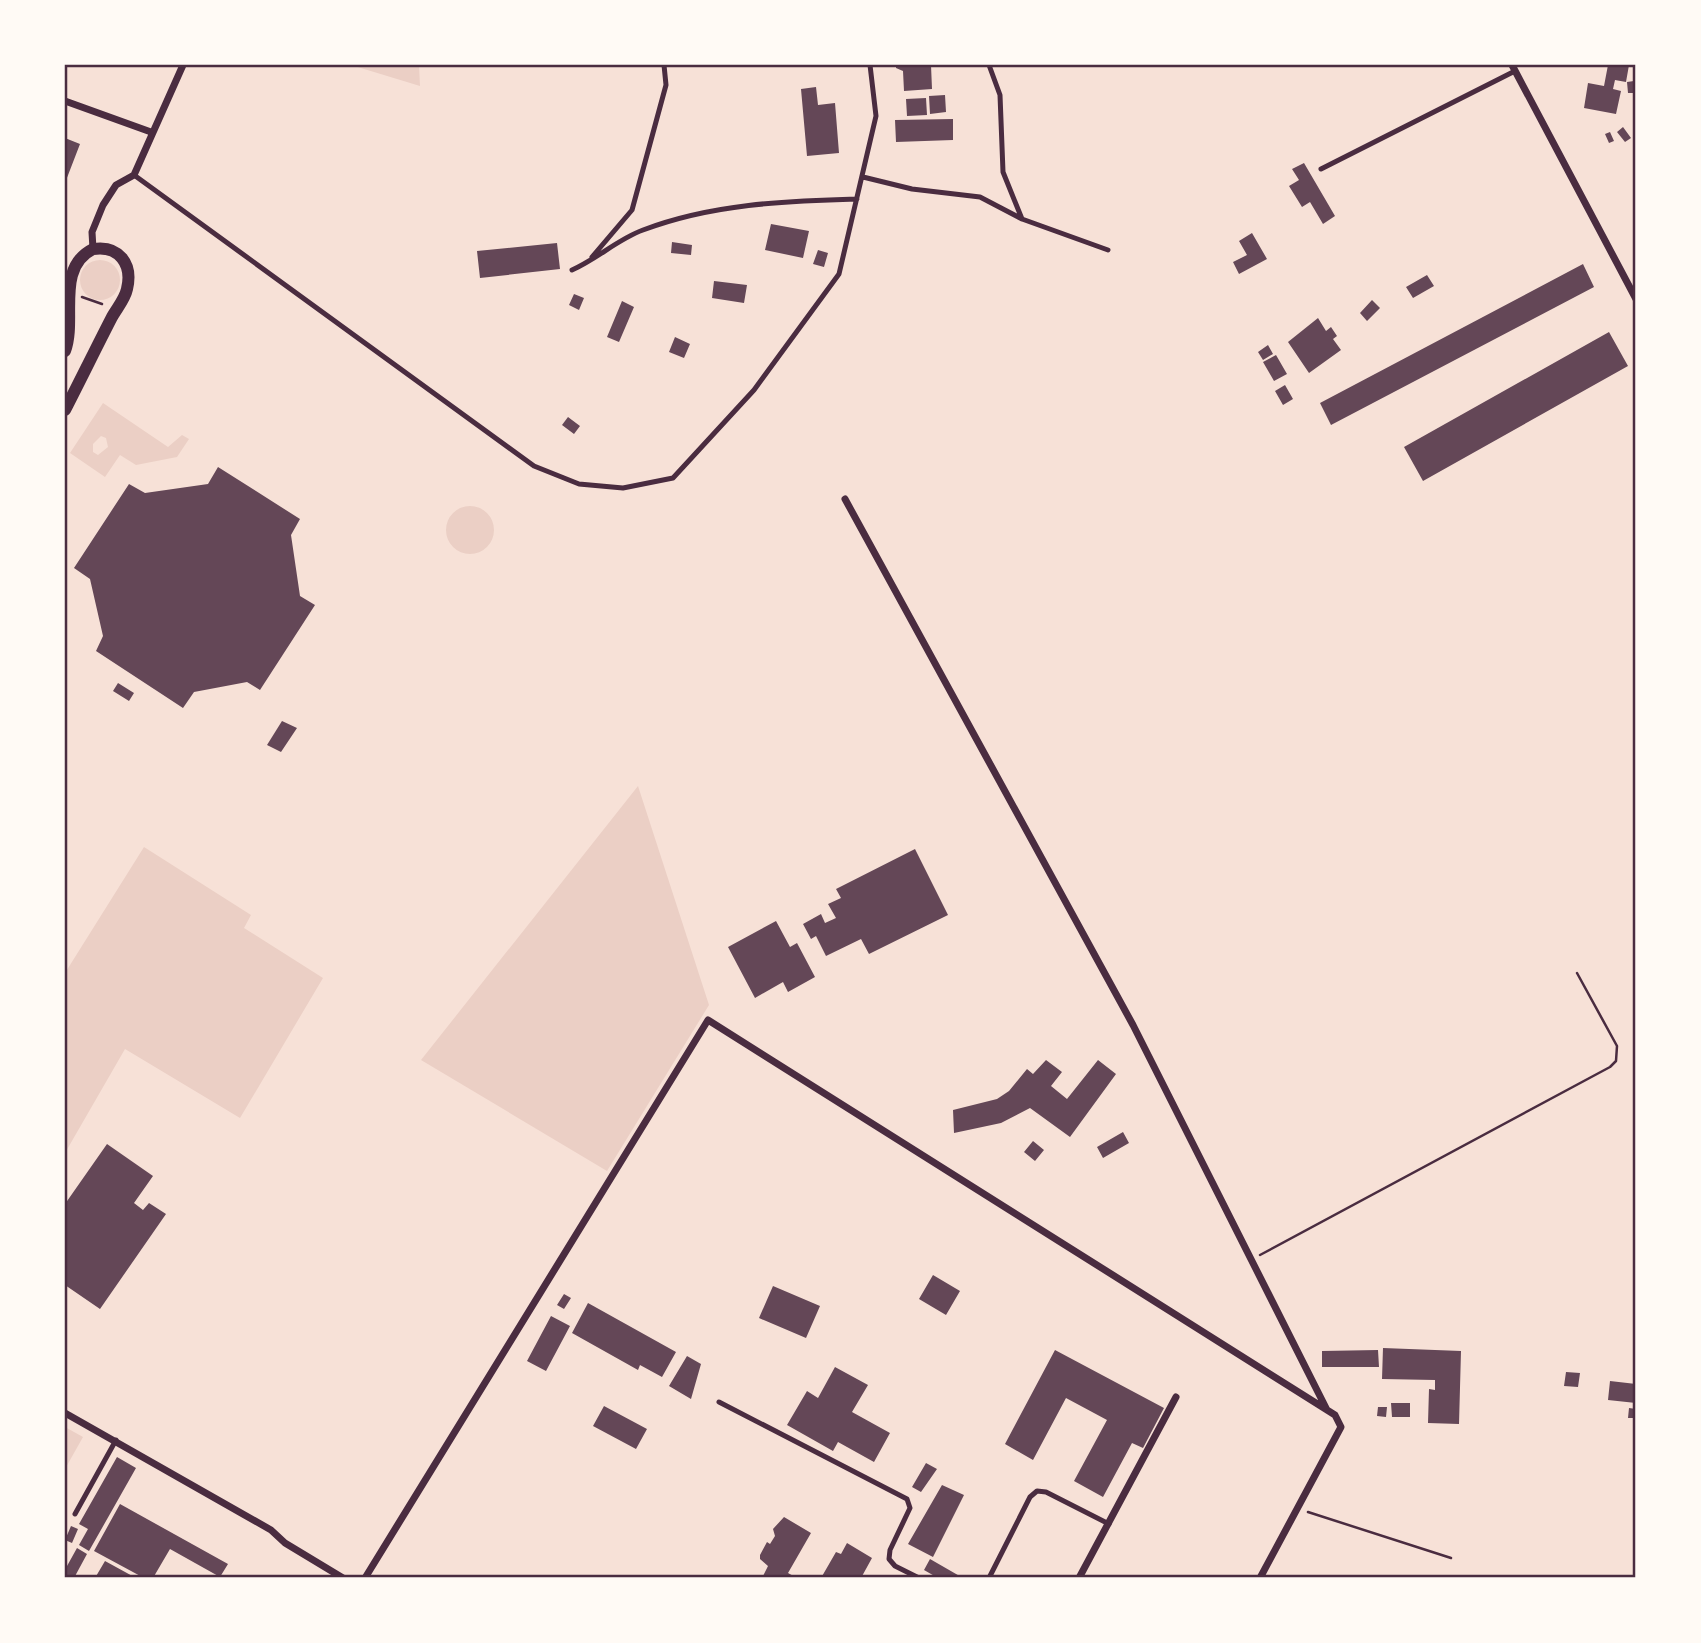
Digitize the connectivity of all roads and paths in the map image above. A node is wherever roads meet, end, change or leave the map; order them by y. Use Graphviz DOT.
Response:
graph roads {
  1 [pos="183,65"];
  2 [pos="664,65"];
  3 [pos="870,65"];
  4 [pos="989,65"];
  5 [pos="1513,68"];
  6 [pos="65,101"];
  7 [pos="151,132"];
  8 [pos="1321,169"];
  9 [pos="134,174"];
  10 [pos="863,177"];
  11 [pos="857,199"];
  12 [pos="1022,219"];
  13 [pos="93,249"];
  14 [pos="1108,250"];
  15 [pos="588,262"];
  16 [pos="572,270"];
  17 [pos="70,292"];
  18 [pos="1636,299"];
  19 [pos="116,310"];
  20 [pos="65,351"];
  21 [pos="65,410"];
  22 [pos="845,499"];
  23 [pos="1577,973"];
  24 [pos="1251,1259"];
  25 [pos="1176,1397"];
  26 [pos="719,1402"];
  27 [pos="1327,1410"];
  28 [pos="65,1413"];
  29 [pos="116,1440"];
  30 [pos="1295,1508"];
  31 [pos="75,1514"];
  32 [pos="1109,1524"];
  33 [pos="1451,1558"];
  34 [pos="343,1578"];
  35 [pos="365,1578"];
  36 [pos="919,1578"];
  37 [pos="989,1578"];
  38 [pos="1079,1578"];
  39 [pos="1261,1578"];
  1 -- 7 [label="street"];
  2 -- 15 [label="lane"];
  3 -- 10 [label="lane"];
  4 -- 12 [label="lane"];
  5 -- 8 [label="lane"];
  5 -- 18 [label="street"];
  6 -- 7 [label="street"];
  7 -- 9 [label="street"];
  9 -- 11 [label="lane"];
  9 -- 13 [label="street"];
  10 -- 11 [label="lane"];
  10 -- 12 [label="lane"];
  11 -- 15 [label="lane"];
  12 -- 14 [label="lane"];
  13 -- 17 [label="street"];
  13 -- 19 [label="street"];
  15 -- 16 [label="lane"];
  17 -- 19 [label="path"];
  17 -- 20 [label="street"];
  19 -- 21 [label="street"];
  22 -- 24 [label="street"];
  23 -- 24 [label="path"];
  24 -- 27 [label="street"];
  25 -- 32 [label="street"];
  26 -- 36 [label="lane"];
  27 -- 30 [label="street"];
  27 -- 35 [label="street"];
  28 -- 29 [label="street"];
  29 -- 31 [label="lane"];
  29 -- 34 [label="street"];
  30 -- 33 [label="path"];
  30 -- 39 [label="street"];
  32 -- 37 [label="lane"];
  32 -- 38 [label="street"];
}
